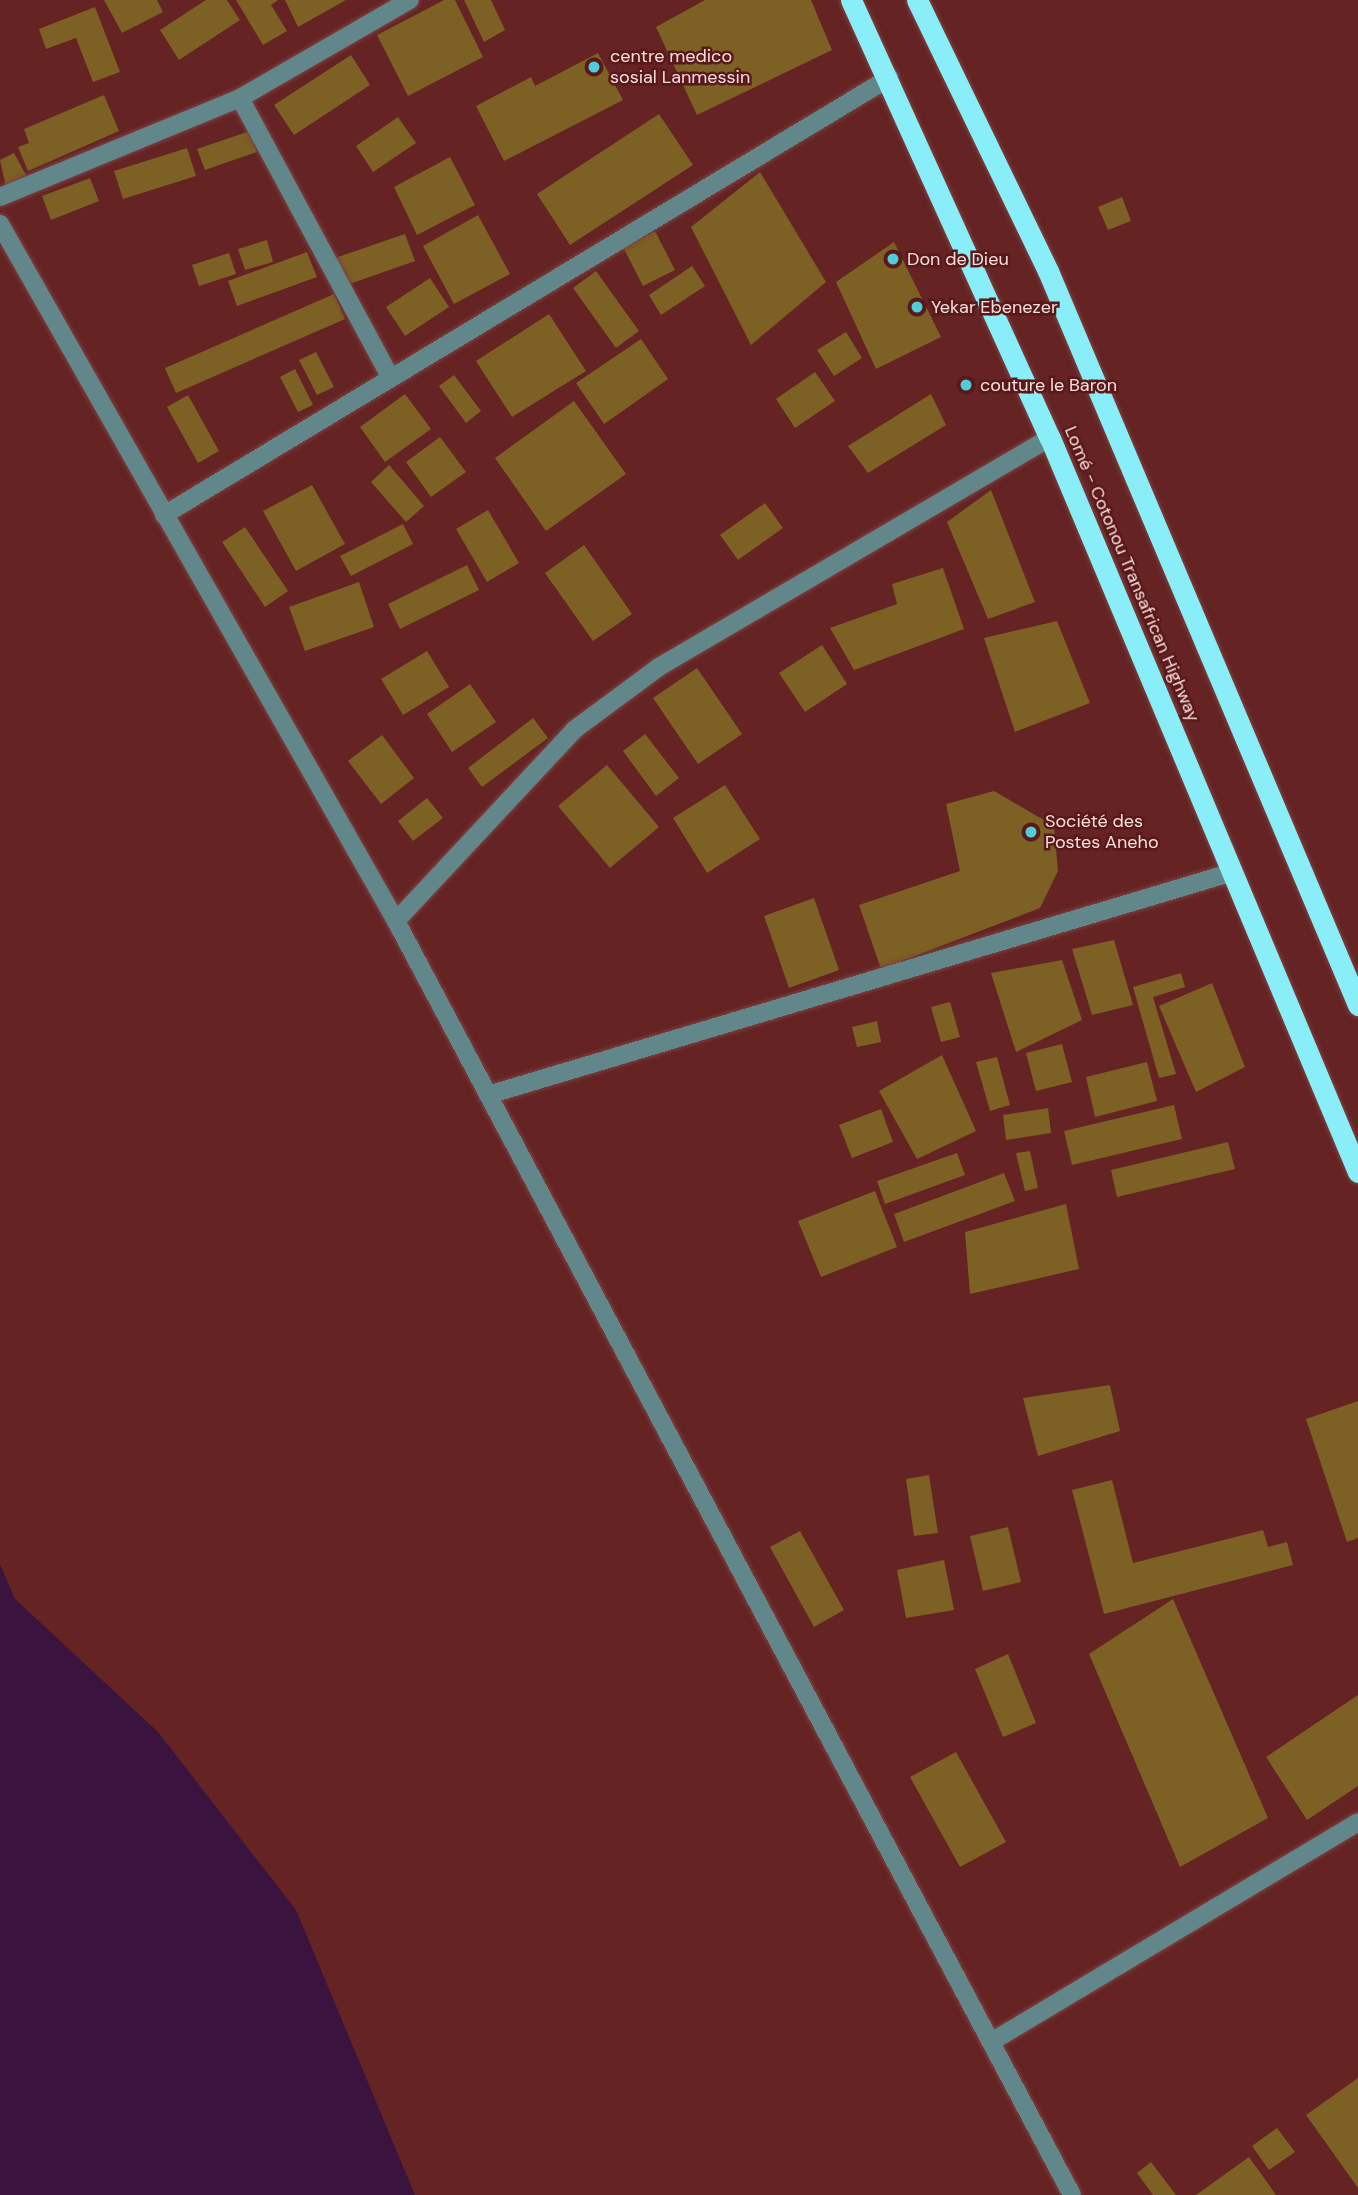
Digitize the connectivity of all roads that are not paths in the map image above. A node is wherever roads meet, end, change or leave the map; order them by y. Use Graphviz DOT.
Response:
graph roads {
  1 [pos="410,0"];
  2 [pos="851,0"];
  3 [pos="917,0"];
  4 [pos="889,78"];
  5 [pos="240,98"];
  6 [pos="0,197"];
  7 [pos="0,224"];
  8 [pos="391,378"];
  9 [pos="1050,438"];
  10 [pos="163,515"];
  11 [pos="1233,872"];
  12 [pos="396,921"];
  13 [pos="1358,1004"];
  14 [pos="488,1095"];
  15 [pos="1358,1172"];
  16 [pos="1358,1822"];
  17 [pos="991,2042"];
  18 [pos="1072,2195"];
  1 -- 5 [label="street"];
  2 -- 4 [label="highway, Lomé - Cotonou Transafrican Highway"];
  3 -- 13 [label="highway"];
  4 -- 8 [label="street"];
  4 -- 9 [label="highway, Lomé - Cotonou Transafrican Highway"];
  5 -- 6 [label="street"];
  5 -- 8 [label="street"];
  7 -- 10 [label="street"];
  8 -- 10 [label="street"];
  9 -- 11 [label="highway, Lomé - Cotonou Transafrican Highway"];
  9 -- 12 [label="street"];
  10 -- 12 [label="street"];
  11 -- 14 [label="street"];
  11 -- 15 [label="highway, Lomé - Cotonou Transafrican Highway"];
  12 -- 14 [label="street"];
  14 -- 17 [label="street"];
  16 -- 17 [label="street"];
  17 -- 18 [label="street"];
}
